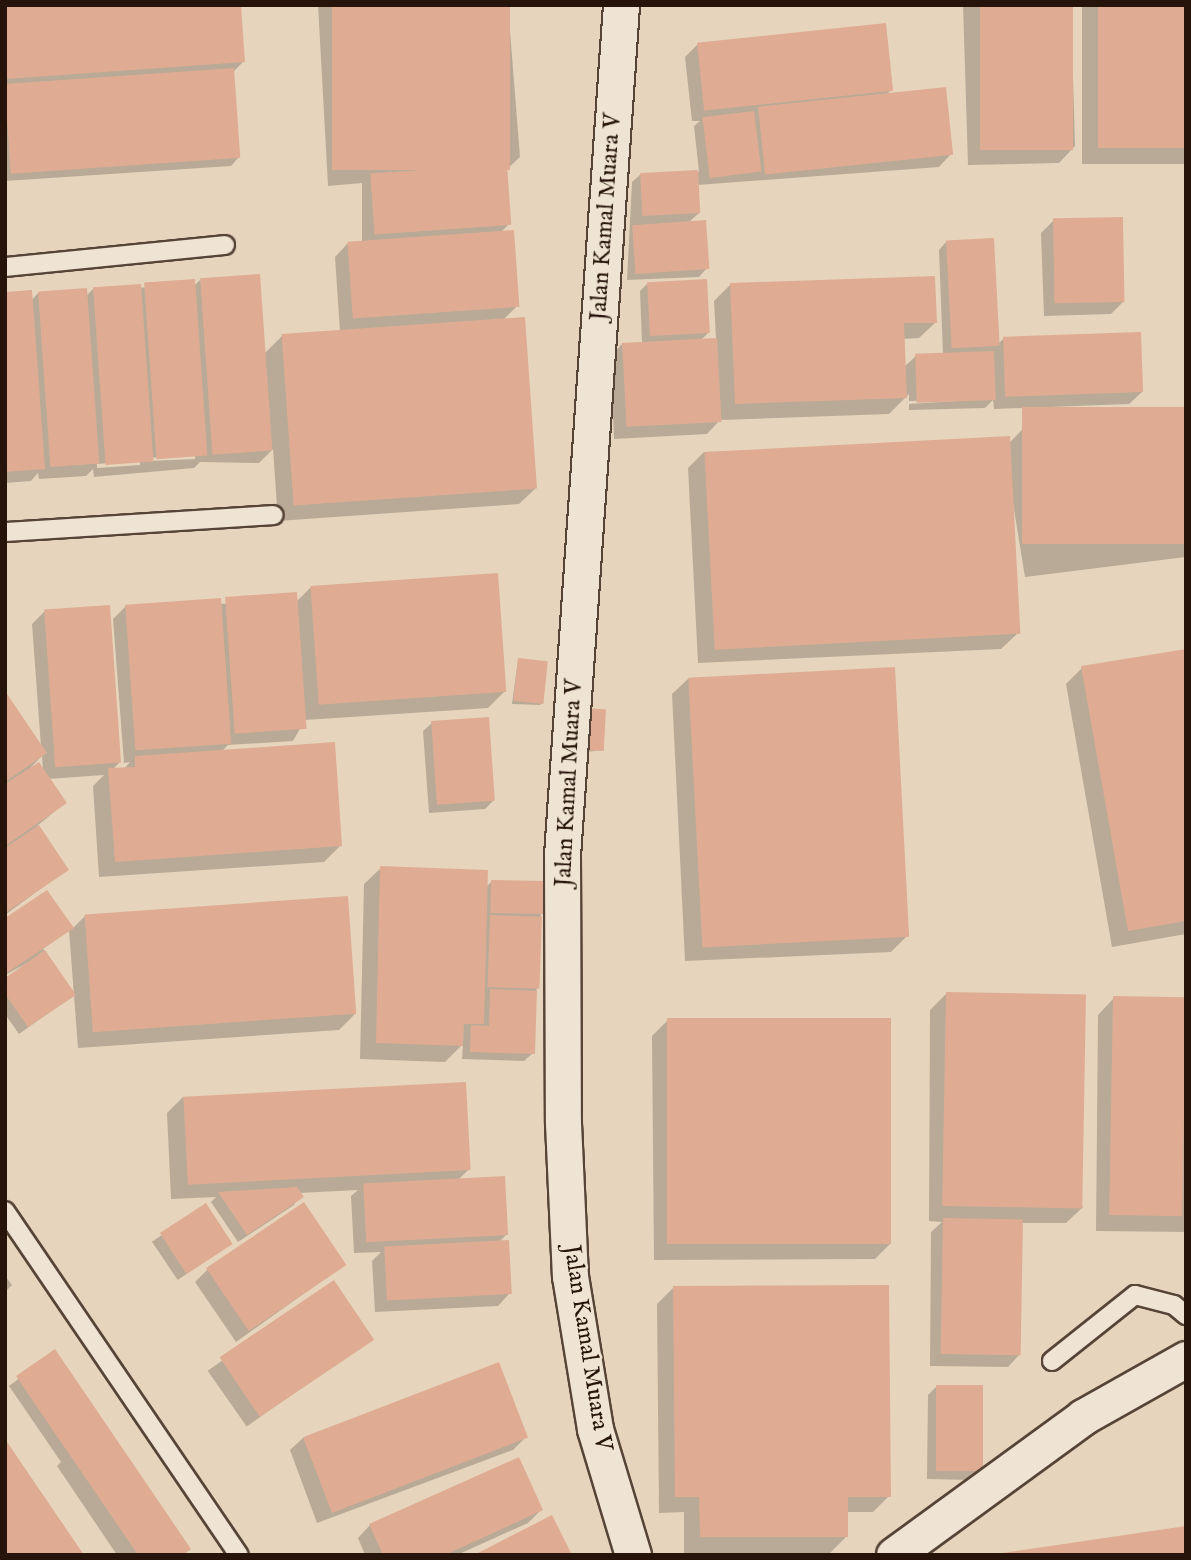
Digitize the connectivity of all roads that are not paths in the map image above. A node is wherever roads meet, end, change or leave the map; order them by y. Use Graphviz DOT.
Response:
graph roads {
  1 [pos="621,5"];
  2 [pos="225,245"];
  3 [pos="5,267"];
  4 [pos="273,515"];
  5 [pos="5,532"];
  6 [pos="5,1210"];
  7 [pos="1186,1315"];
  8 [pos="1186,1359"];
  9 [pos="1052,1362"];
  10 [pos="239,1555"];
  11 [pos="634,1555"];
  12 [pos="894,1555"];
  1 -- 11 [label="street, Jalan Kamal Muara V"];
  2 -- 3 [label="lane"];
  4 -- 5 [label="lane"];
  6 -- 10 [label="lane"];
  7 -- 9 [label="lane"];
  8 -- 12 [label="street"];
}
